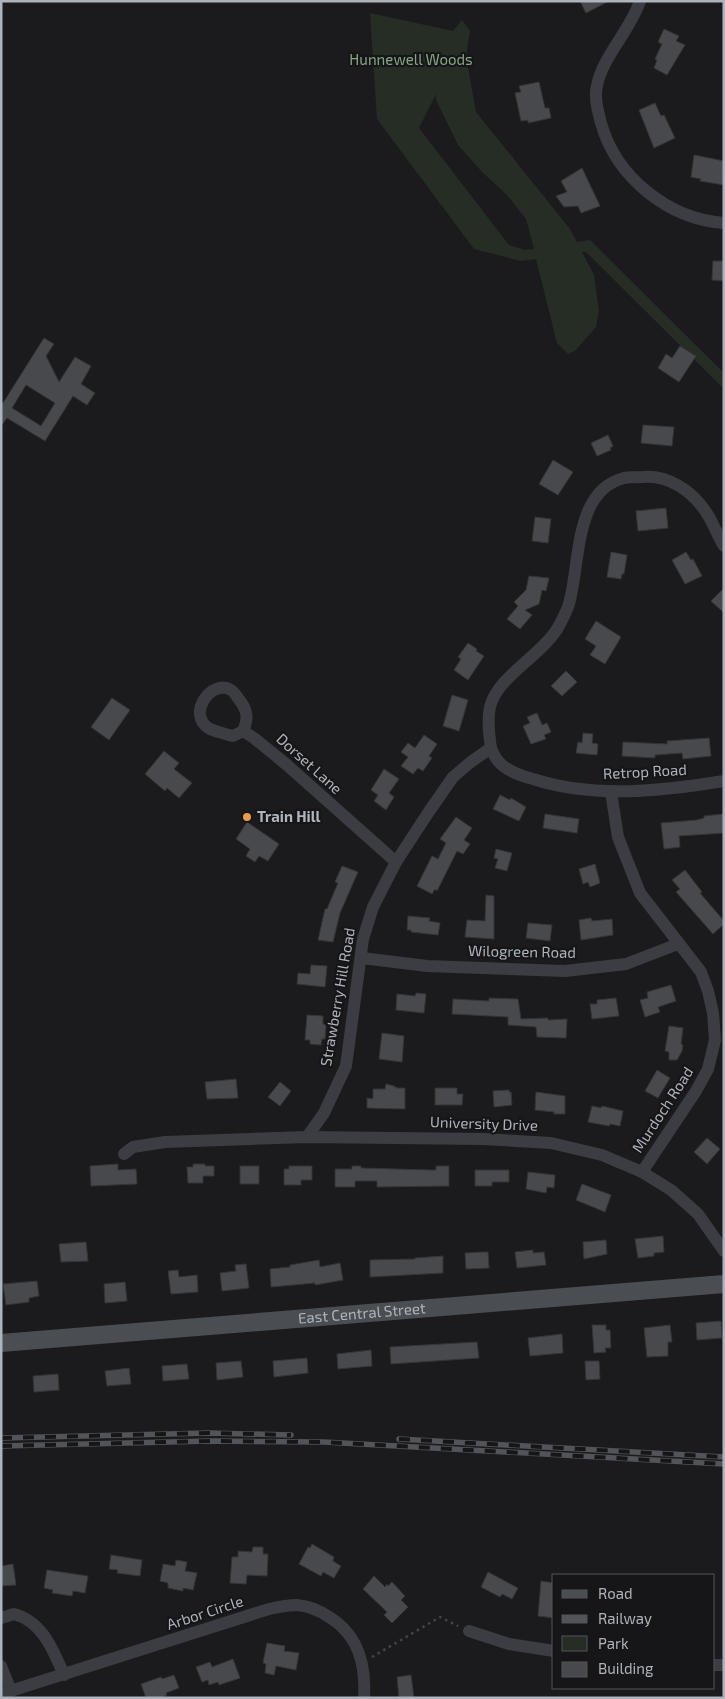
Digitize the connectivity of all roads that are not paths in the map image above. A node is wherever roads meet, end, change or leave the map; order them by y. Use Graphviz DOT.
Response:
graph roads {
  1 [pos="640,1"];
  2 [pos="724,222"];
  3 [pos="724,546"];
  4 [pos="243,731"];
  5 [pos="490,748"];
  6 [pos="724,781"];
  7 [pos="612,792"];
  8 [pos="396,862"];
  9 [pos="678,944"];
  10 [pos="362,958"];
  11 [pos="307,1137"];
  12 [pos="124,1154"];
  13 [pos="642,1172"];
  14 [pos="724,1251"];
  15 [pos="724,1284"];
  16 [pos="1,1343"];
  17 [pos="1,1618"];
  18 [pos="469,1631"];
  19 [pos="552,1651"];
  20 [pos="1,1666"];
  21 [pos="64,1675"];
  22 [pos="6,1692"];
  23 [pos="364,1698"];
  1 -- 2 [label="street"];
  3 -- 5 [label="street"];
  4 -- 4 [label="street"];
  4 -- 8 [label="street, Dorset Lane"];
  5 -- 7 [label="street, Retrop Road"];
  5 -- 8 [label="street, Strawberry Hill Road"];
  6 -- 7 [label="street, Retrop Road"];
  7 -- 9 [label="street, Murdoch Road"];
  8 -- 10 [label="street, Strawberry Hill Road"];
  9 -- 10 [label="street, Wilogreen Road"];
  9 -- 13 [label="street, Murdoch Road"];
  10 -- 11 [label="street, Strawberry Hill Road"];
  11 -- 12 [label="street, University Drive"];
  11 -- 13 [label="street, University Drive"];
  13 -- 14 [label="street, University Drive"];
  15 -- 16 [label="main road, East Central Street"];
  17 -- 21 [label="street"];
  18 -- 19 [label="street"];
  20 -- 22 [label="street"];
  21 -- 22 [label="street, Arbor Circle"];
  21 -- 23 [label="street, Arbor Circle"];
}
